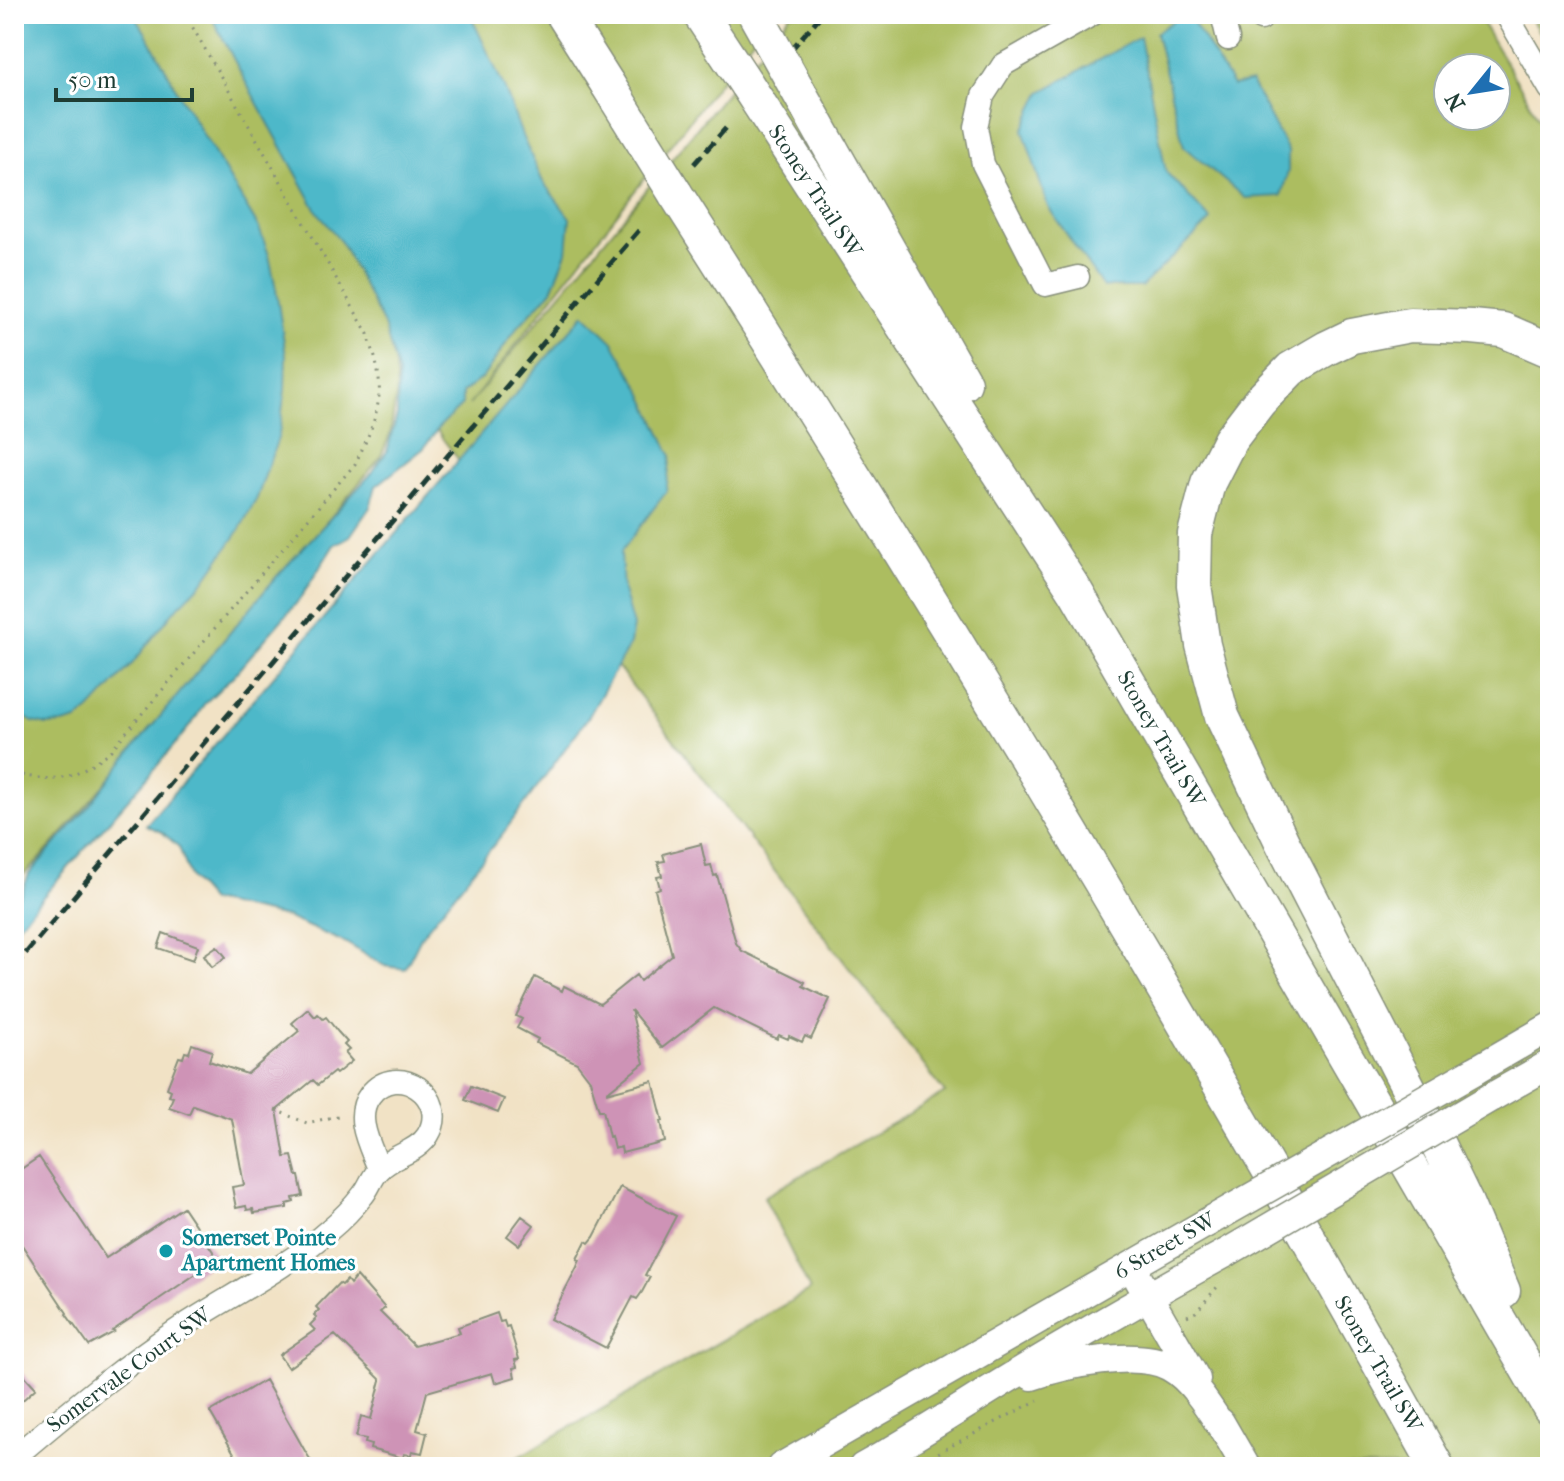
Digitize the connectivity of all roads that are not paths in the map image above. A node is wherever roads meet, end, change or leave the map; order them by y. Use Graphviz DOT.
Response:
graph roads {
  1 [pos="563,14"];
  2 [pos="700,14"];
  3 [pos="755,14"];
  4 [pos="1093,14"];
  5 [pos="1222,14"];
  6 [pos="1506,14"];
  7 [pos="1228,39"];
  8 [pos="1550,89"];
  9 [pos="1078,277"];
  10 [pos="1550,350"];
  11 [pos="1076,592"];
  12 [pos="1550,1027"];
  13 [pos="1550,1064"];
  14 [pos="379,1169"];
  15 [pos="1130,1266"];
  16 [pos="1148,1296"];
  17 [pos="989,1391"];
  18 [pos="1550,1402"];
  19 [pos="1550,1408"];
  20 [pos="1229,1438"];
  21 [pos="18,1457"];
  22 [pos="781,1467"];
  23 [pos="863,1467"];
  24 [pos="1246,1467"];
  25 [pos="1437,1467"];
  1 -- 25 [label="highway, Stoney Trail SW, bridge"];
  2 -- 11 [label="highway, Stoney Trail SW, bridge"];
  3 -- 11 [label="highway, bridge"];
  4 -- 9 [label="street"];
  5 -- 7 [label="street"];
  6 -- 8 [label="street"];
  10 -- 18 [label="highway"];
  11 -- 19 [label="highway, Stoney Trail SW"];
  12 -- 15 [label="main road, 6 Street SW, bridge"];
  13 -- 16 [label="main road, 6 Street SW, bridge"];
  14 -- 21 [label="street, Somervale Court SW"];
  15 -- 16 [label="main road"];
  15 -- 22 [label="main road, 6 Street SW"];
  16 -- 17 [label="main road, 6 Street SW"];
  16 -- 20 [label="main road"];
  17 -- 20 [label="main road"];
  17 -- 23 [label="main road, 6 Street SW"];
  20 -- 24 [label="main road"];
}
